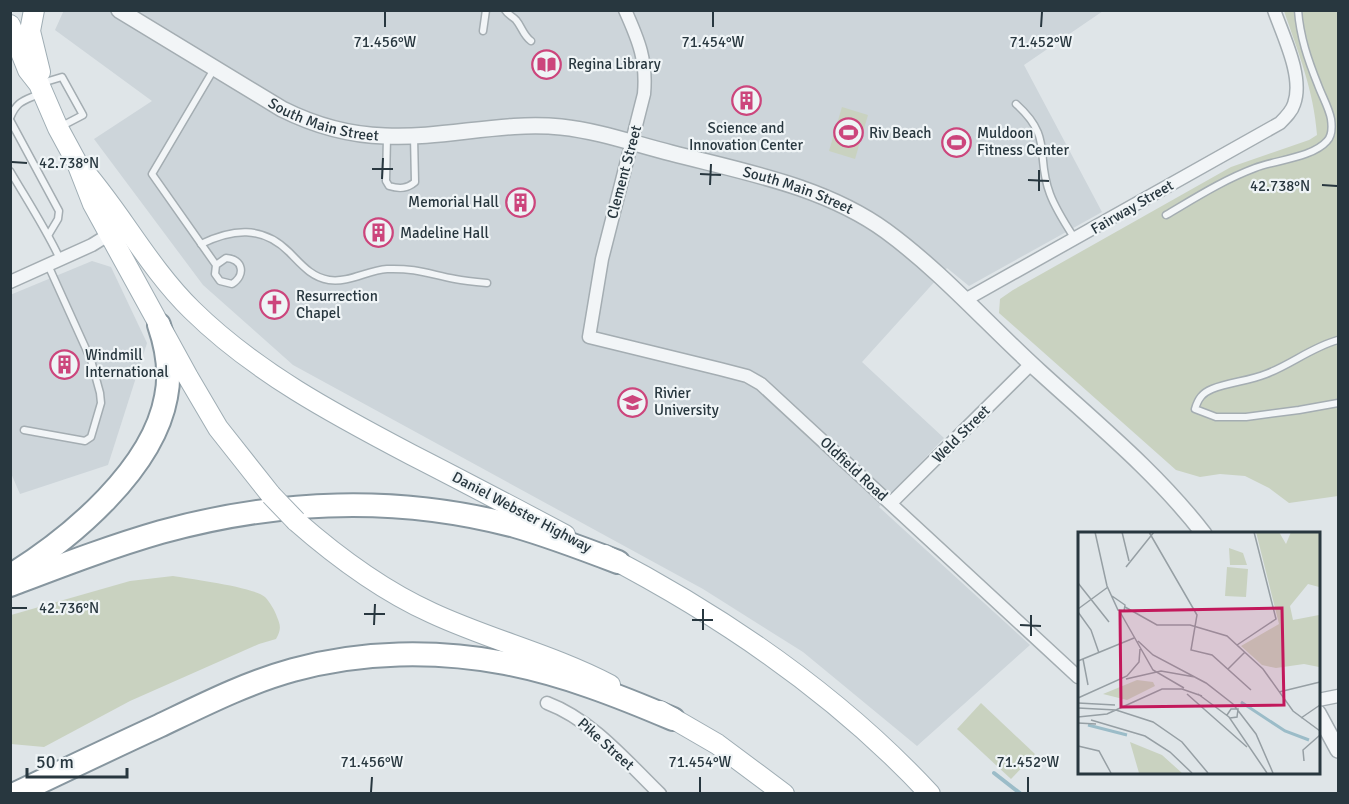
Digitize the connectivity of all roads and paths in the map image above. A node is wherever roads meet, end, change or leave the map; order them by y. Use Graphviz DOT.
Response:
graph roads {
  1 [pos="33,10"];
  2 [pos="119,10"];
  3 [pos="486,10"];
  4 [pos="505,10"];
  5 [pos="625,10"];
  6 [pos="1274,10"];
  7 [pos="1298,10"];
  8 [pos="10,16"];
  9 [pos="10,25"];
  10 [pos="483,31"];
  11 [pos="531,41"];
  12 [pos="214,68"];
  13 [pos="40,88"];
  14 [pos="1016,104"];
  15 [pos="10,119"];
  16 [pos="58,128"];
  17 [pos="387,136"];
  18 [pos="414,136"];
  19 [pos="632,142"];
  20 [pos="10,171"];
  21 [pos="1166,215"];
  22 [pos="117,229"];
  23 [pos="49,234"];
  24 [pos="1074,239"];
  25 [pos="201,243"];
  26 [pos="61,259"];
  27 [pos="48,265"];
  28 [pos="216,265"];
  29 [pos="10,282"];
  30 [pos="487,283"];
  31 [pos="965,300"];
  32 [pos="159,324"];
  33 [pos="589,337"];
  34 [pos="1338,340"];
  35 [pos="1031,364"];
  36 [pos="1338,403"];
  37 [pos="24,430"];
  38 [pos="891,503"];
  39 [pos="1202,532"];
  40 [pos="618,562"];
  41 [pos="10,575"];
  42 [pos="10,585"];
  43 [pos="1078,677"];
  44 [pos="1338,696"];
  45 [pos="1319,700"];
  46 [pos="547,703"];
  47 [pos="1319,717"];
  48 [pos="673,719"];
  49 [pos="1338,750"];
  50 [pos="15,794"];
  51 [pos="660,794"];
  52 [pos="784,794"];
  53 [pos="930,794"];
  1 -- 8 [label="main road"];
  1 -- 13 [label="main road"];
  2 -- 12 [label="street, South Main Street"];
  3 -- 10 [label="lane"];
  4 -- 11 [label="lane"];
  5 -- 19 [label="street, Clement Street"];
  6 -- 24 [label="street, Fairway Street"];
  7 -- 21 [label="lane"];
  9 -- 13 [label="main road"];
  12 -- 17 [label="street, South Main Street"];
  12 -- 25 [label="lane"];
  13 -- 15 [label="lane"];
  13 -- 16 [label="main road"];
  13 -- 16 [label="lane"];
  14 -- 24 [label="lane"];
  15 -- 23 [label="lane"];
  16 -- 22 [label="main road"];
  17 -- 18 [label="street, South Main Street"];
  17 -- 18 [label="lane"];
  18 -- 19 [label="street, South Main Street"];
  19 -- 31 [label="street, South Main Street"];
  19 -- 33 [label="street, Clement Street"];
  20 -- 23 [label="lane"];
  22 -- 26 [label="street"];
  22 -- 32 [label="main road"];
  22 -- 40 [label="main road, Daniel Webster Highway"];
  23 -- 26 [label="lane"];
  24 -- 31 [label="street, Fairway Street"];
  25 -- 28 [label="lane"];
  25 -- 30 [label="lane"];
  26 -- 27 [label="street"];
  27 -- 29 [label="street"];
  27 -- 37 [label="lane"];
  28 -- 28 [label="lane"];
  31 -- 35 [label="street, South Main Street"];
  32 -- 41 [label="highway"];
  32 -- 48 [label="main road, bridge"];
  33 -- 38 [label="street, Oldfield Road"];
  34 -- 36 [label="lane"];
  35 -- 38 [label="street, Weld Street"];
  35 -- 39 [label="street, South Main Street"];
  38 -- 43 [label="street, Oldfield Road"];
  40 -- 42 [label="highway"];
  40 -- 53 [label="main road, Daniel Webster Highway"];
  44 -- 45 [label="street"];
  46 -- 51 [label="street, Pike Street"];
  47 -- 49 [label="street"];
  48 -- 50 [label="highway"];
  48 -- 52 [label="main road"];
}
